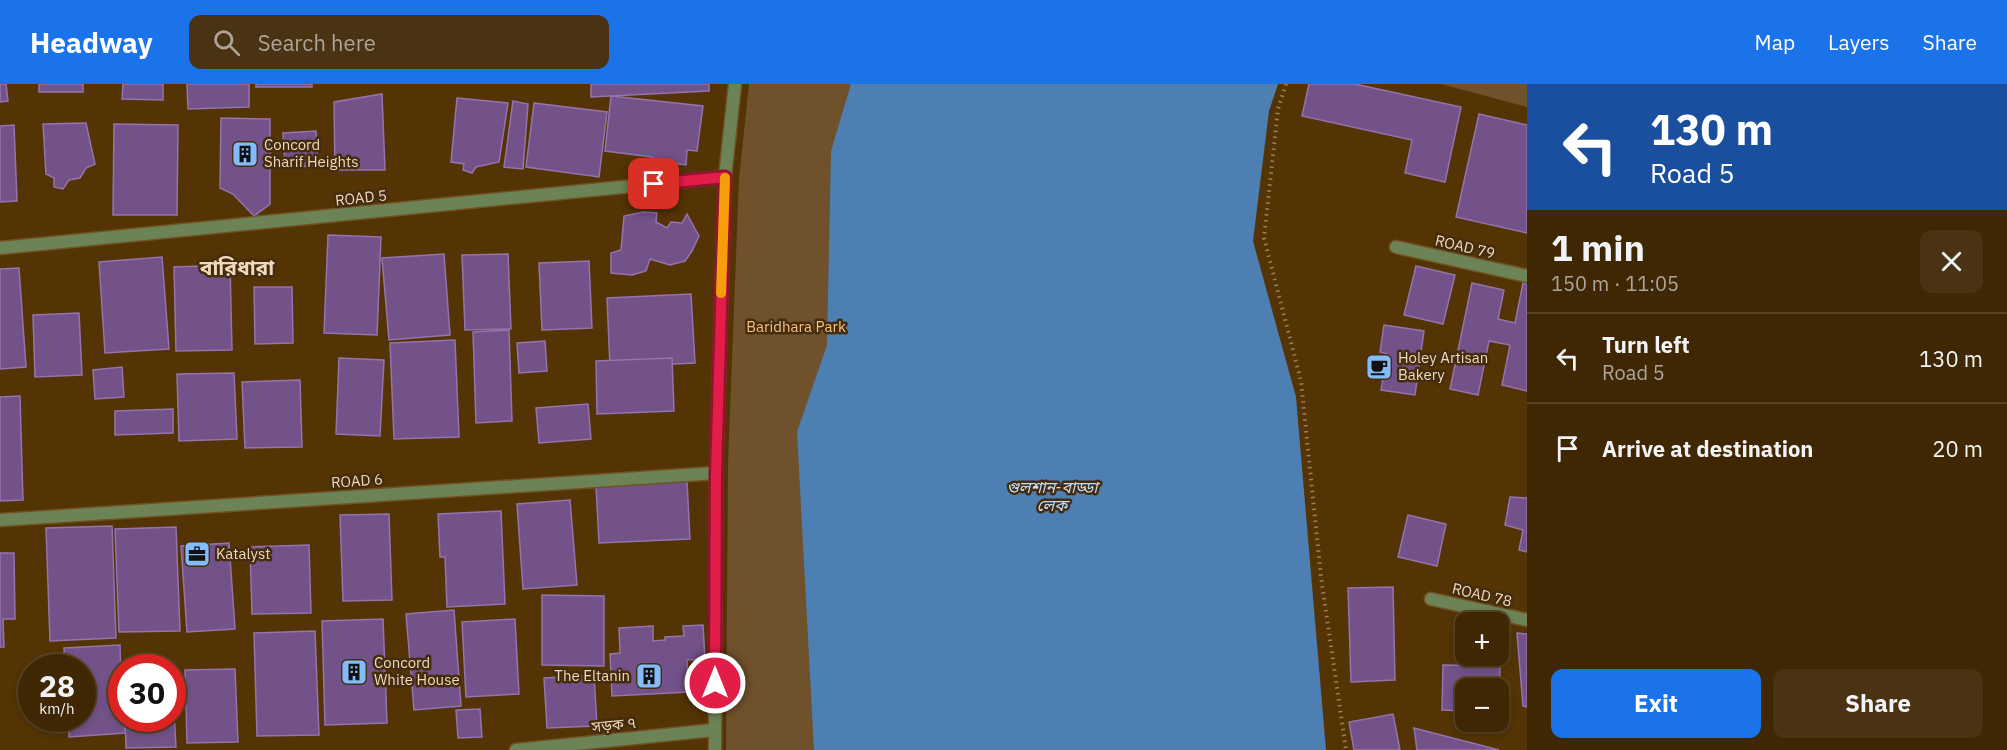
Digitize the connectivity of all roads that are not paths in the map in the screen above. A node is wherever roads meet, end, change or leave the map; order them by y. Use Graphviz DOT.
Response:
graph roads {
  1 [pos="735,84"];
  2 [pos="725,177"];
  3 [pos="1396,247"];
  4 [pos="0,248"];
  5 [pos="1527,276"];
  6 [pos="716,473"];
  7 [pos="0,520"];
  8 [pos="1431,599"];
  9 [pos="1527,620"];
  10 [pos="714,730"];
  11 [pos="516,750"];
  12 [pos="715,750"];
  1 -- 2 [label="street"];
  2 -- 4 [label="street, ROAD 5"];
  2 -- 6 [label="street"];
  3 -- 5 [label="street, ROAD 79"];
  6 -- 7 [label="street, ROAD 6"];
  6 -- 10 [label="street"];
  8 -- 9 [label="street, ROAD 78"];
  10 -- 11 [label="street, সড়ক ৭"];
  10 -- 12 [label="street"];
}
